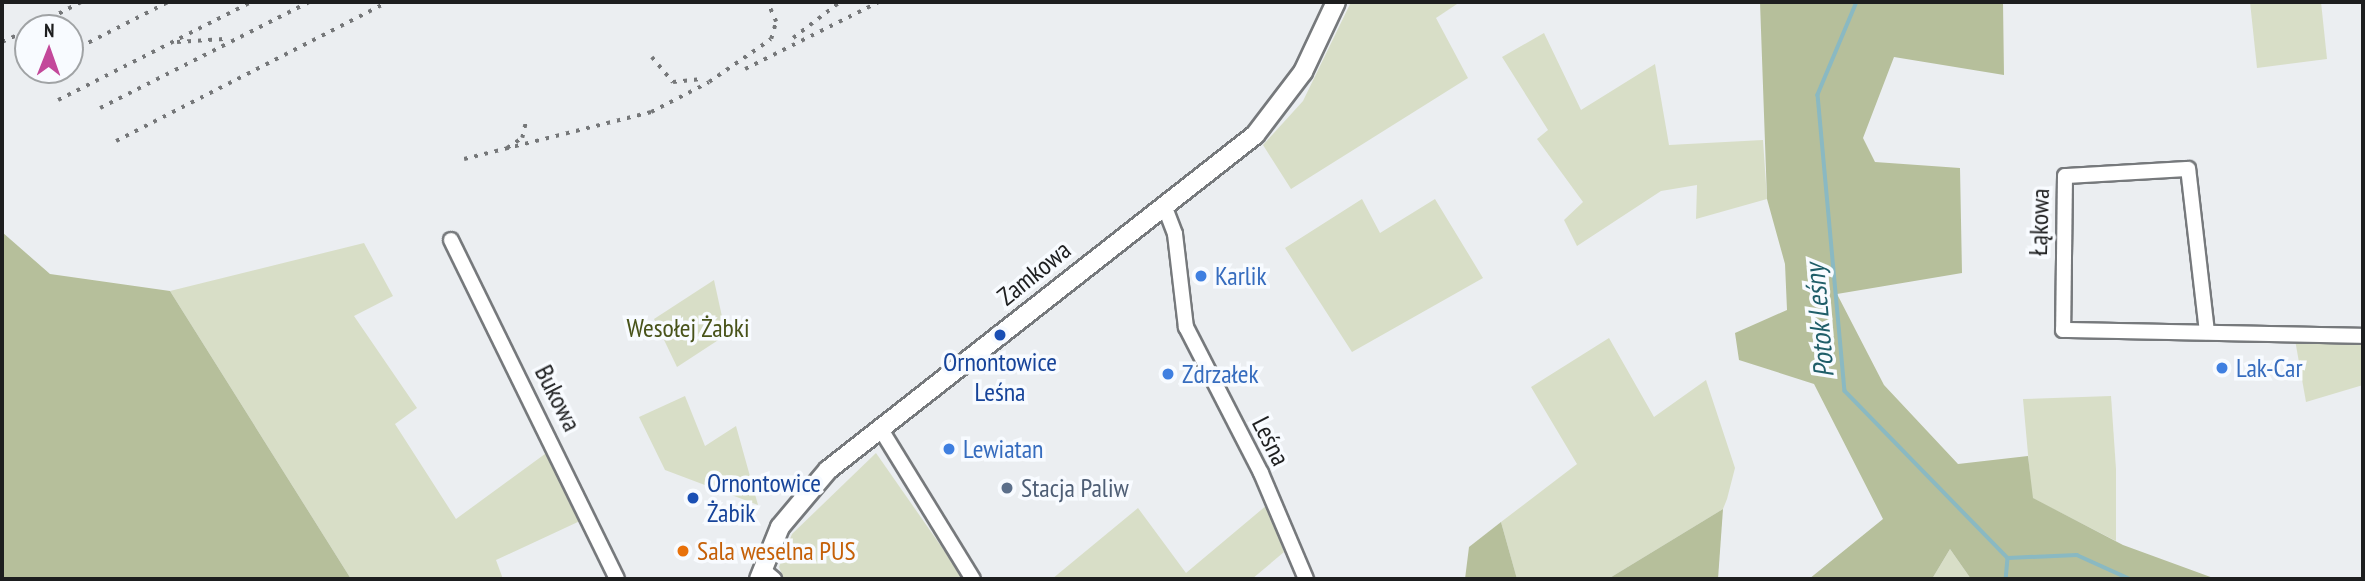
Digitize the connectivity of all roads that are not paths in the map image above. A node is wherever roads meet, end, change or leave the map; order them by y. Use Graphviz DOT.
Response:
graph roads {
  1 [pos="1336,2"];
  2 [pos="1164,205"];
  3 [pos="451,240"];
  4 [pos="2207,332"];
  5 [pos="2363,335"];
  6 [pos="880,428"];
  7 [pos="765,576"];
  8 [pos="617,579"];
  9 [pos="973,579"];
  10 [pos="1306,579"];
  1 -- 2 [label="street, Zamkowa"];
  2 -- 6 [label="street, Zamkowa"];
  2 -- 10 [label="street, Leśna"];
  3 -- 8 [label="street, Bukowa"];
  4 -- 4 [label="street, Łąkowa"];
  4 -- 5 [label="street, Łąkowa"];
  6 -- 7 [label="street, Zamkowa"];
  6 -- 9 [label="street"];
}
